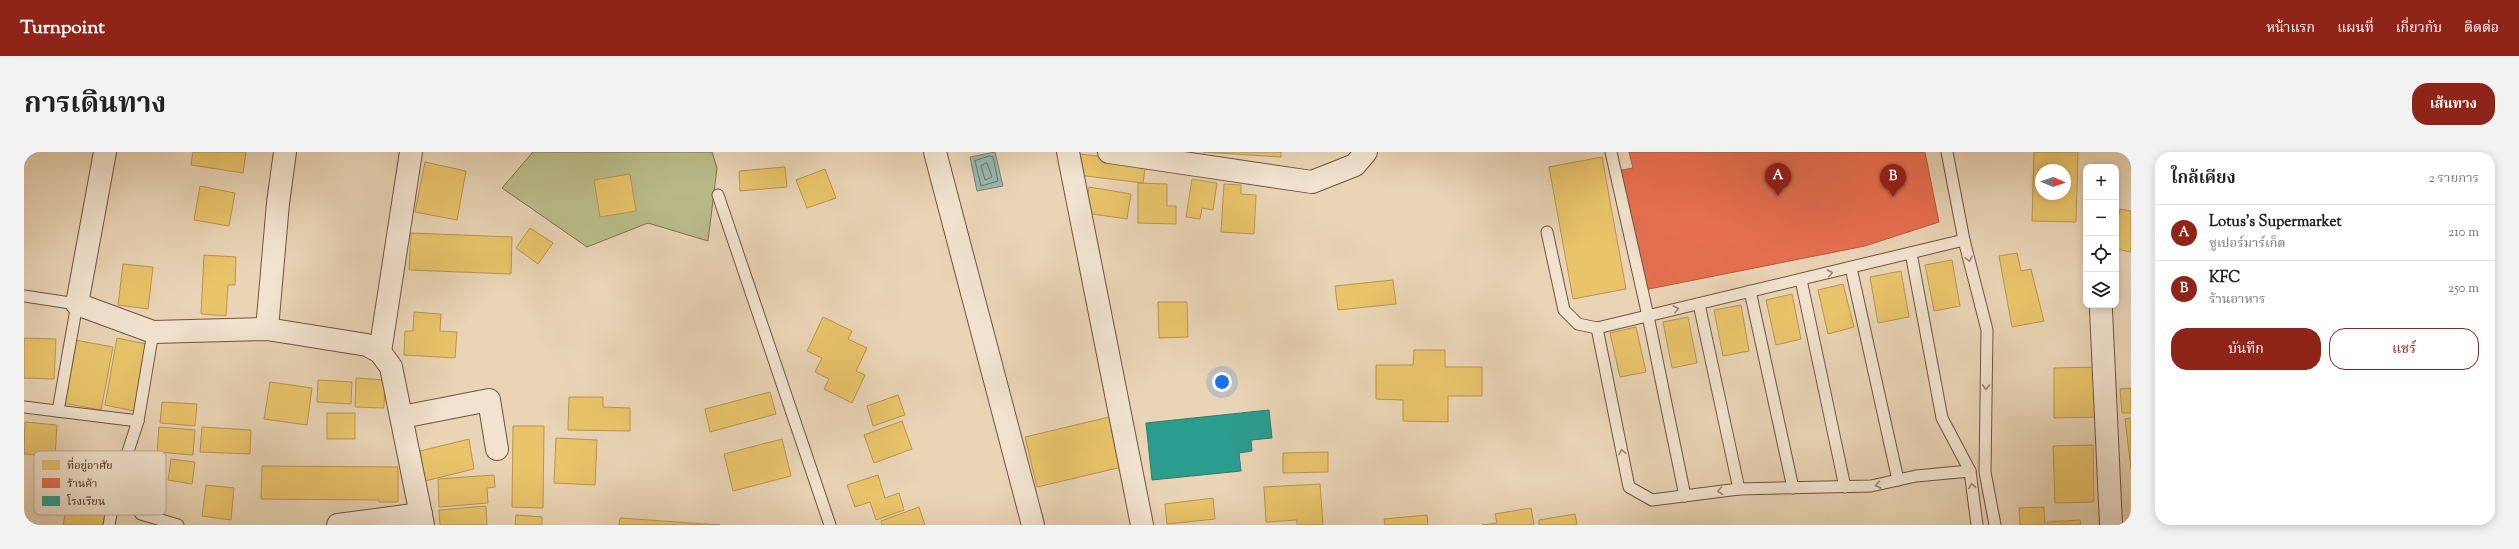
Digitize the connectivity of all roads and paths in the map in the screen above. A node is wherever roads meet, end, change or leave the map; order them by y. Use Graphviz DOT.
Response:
graph roads {
  1 [pos="105,152"];
  2 [pos="285,152"];
  3 [pos="411,152"];
  4 [pos="935,152"];
  5 [pos="1068,152"];
  6 [pos="1109,152"];
  7 [pos="1366,152"];
  8 [pos="1611,152"];
  9 [pos="1947,152"];
  10 [pos="718,195"];
  11 [pos="1547,232"];
  12 [pos="1964,240"];
  13 [pos="1911,253"];
  14 [pos="1851,268"];
  15 [pos="1801,280"];
  16 [pos="1750,291"];
  17 [pos="24,296"];
  18 [pos="77,304"];
  19 [pos="1699,304"];
  20 [pos="2101,310"];
  21 [pos="1648,316"];
  22 [pos="1597,328"];
  23 [pos="267,329"];
  24 [pos="153,332"];
  25 [pos="380,352"];
  26 [pos="24,407"];
  27 [pos="58,411"];
  28 [pos="402,417"];
  29 [pos="138,421"];
  30 [pos="497,448"];
  31 [pos="128,451"];
  32 [pos="1970,471"];
  33 [pos="1898,480"];
  34 [pos="1845,487"];
  35 [pos="1793,488"];
  36 [pos="1739,489"];
  37 [pos="1685,496"];
  38 [pos="111,515"];
  39 [pos="144,515"];
  40 [pos="422,519"];
  41 [pos="109,525"];
  42 [pos="178,525"];
  43 [pos="338,525"];
  44 [pos="830,525"];
  45 [pos="1033,525"];
  46 [pos="1142,525"];
  47 [pos="1978,525"];
  48 [pos="1995,525"];
  49 [pos="2111,525"];
  1 -- 18 [label="street"];
  2 -- 23 [label="street"];
  3 -- 25 [label="street"];
  4 -- 45 [label="street"];
  5 -- 46 [label="street"];
  6 -- 7 [label="street"];
  8 -- 21 [label="lane"];
  9 -- 12 [label="lane"];
  10 -- 44 [label="lane"];
  11 -- 22 [label="lane"];
  12 -- 13 [label="lane"];
  12 -- 48 [label="lane, one-way"];
  13 -- 14 [label="lane"];
  13 -- 32 [label="lane"];
  15 -- 14 [label="lane, one-way"];
  14 -- 33 [label="lane"];
  15 -- 16 [label="lane"];
  15 -- 34 [label="lane"];
  16 -- 19 [label="lane"];
  16 -- 35 [label="lane"];
  17 -- 18 [label="lane"];
  18 -- 24 [label="street"];
  18 -- 27 [label="lane"];
  21 -- 19 [label="lane, one-way"];
  19 -- 36 [label="lane"];
  20 -- 49 [label="street"];
  21 -- 22 [label="lane"];
  21 -- 37 [label="lane"];
  37 -- 22 [label="lane, one-way"];
  23 -- 24 [label="street"];
  23 -- 25 [label="street"];
  24 -- 29 [label="lane"];
  25 -- 28 [label="street"];
  26 -- 27 [label="lane"];
  27 -- 29 [label="lane"];
  28 -- 30 [label="street"];
  28 -- 40 [label="street"];
  29 -- 31 [label="lane"];
  32 -- 33 [label="lane"];
  47 -- 32 [label="lane, one-way"];
  33 -- 34 [label="lane, one-way"];
  34 -- 35 [label="lane"];
  35 -- 36 [label="lane"];
  36 -- 37 [label="lane, one-way"];
  38 -- 41 [label="lane"];
  39 -- 42 [label="lane"];
  40 -- 43 [label="street"];
}
